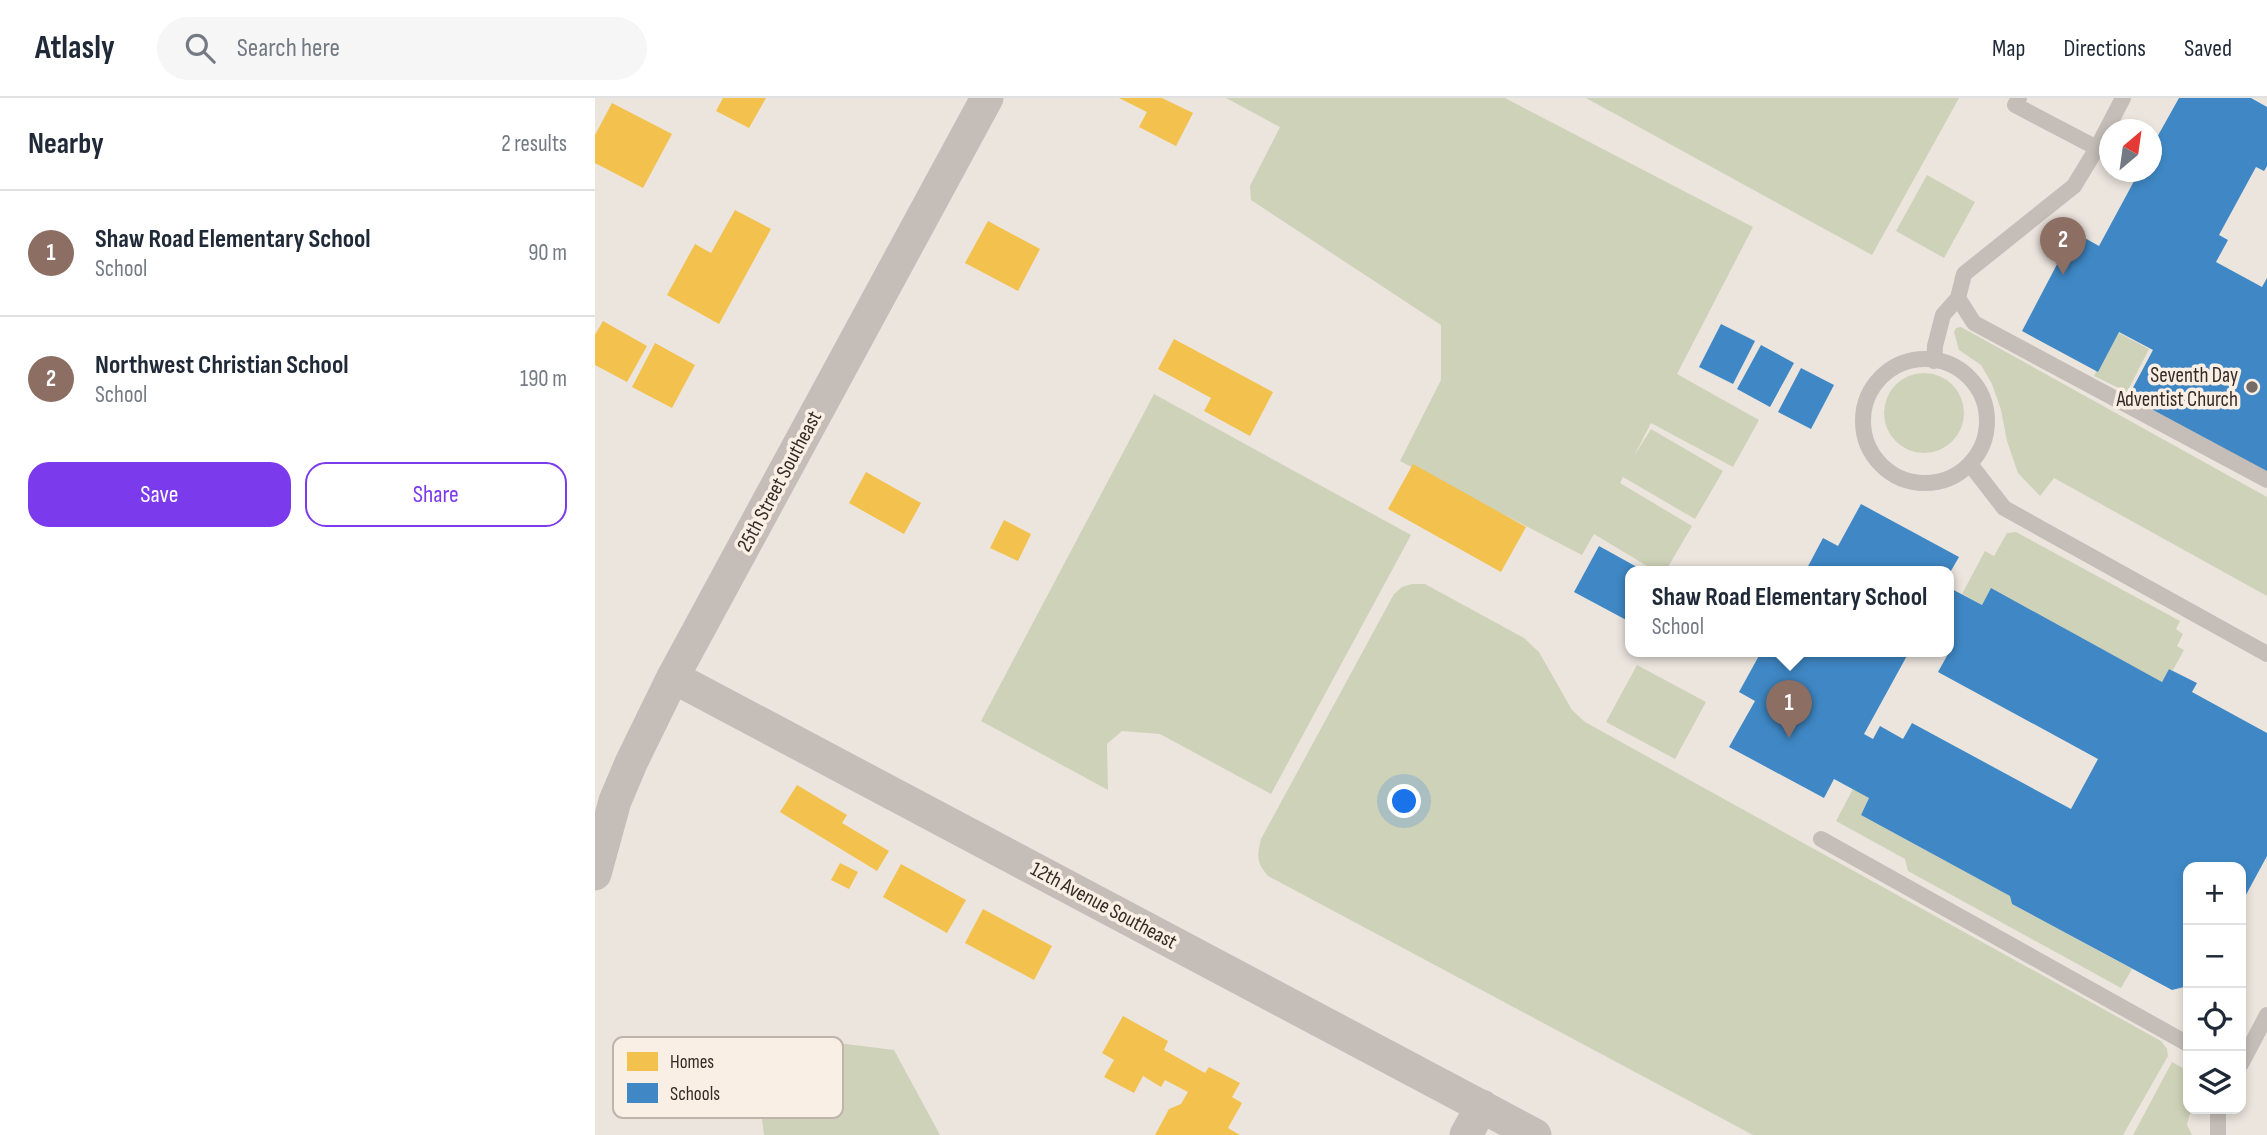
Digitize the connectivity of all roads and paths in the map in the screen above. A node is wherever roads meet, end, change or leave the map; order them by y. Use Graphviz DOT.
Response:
graph roads {
  1 [pos="986,98"];
  2 [pos="2019,98"];
  3 [pos="2123,98"];
  4 [pos="2097,148"];
  5 [pos="1958,298"];
  6 [pos="1934,360"];
  7 [pos="1970,464"];
  8 [pos="2267,480"];
  9 [pos="2267,654"];
  10 [pos="673,677"];
  11 [pos="1821,839"];
  12 [pos="595,874"];
  13 [pos="2267,1015"];
  14 [pos="2183,1041"];
  15 [pos="2246,1055"];
  16 [pos="1482,1106"];
  17 [pos="2218,1114"];
  18 [pos="1465,1135"];
  19 [pos="1535,1135"];
  20 [pos="2218,1135"];
  1 -- 10 [label="street, 25th Street Southeast"];
  2 -- 4 [label="lane"];
  3 -- 4 [label="lane"];
  4 -- 5 [label="lane"];
  5 -- 6 [label="lane"];
  5 -- 8 [label="lane"];
  6 -- 7 [label="lane"];
  6 -- 7 [label="lane"];
  7 -- 9 [label="lane"];
  10 -- 12 [label="street, 25th Street Southeast"];
  10 -- 16 [label="street, 12th Avenue Southeast"];
  11 -- 14 [label="lane"];
  13 -- 15 [label="lane"];
  16 -- 18 [label="street"];
  16 -- 19 [label="street, 12th Avenue Southeast"];
  17 -- 20 [label="lane"];
}
